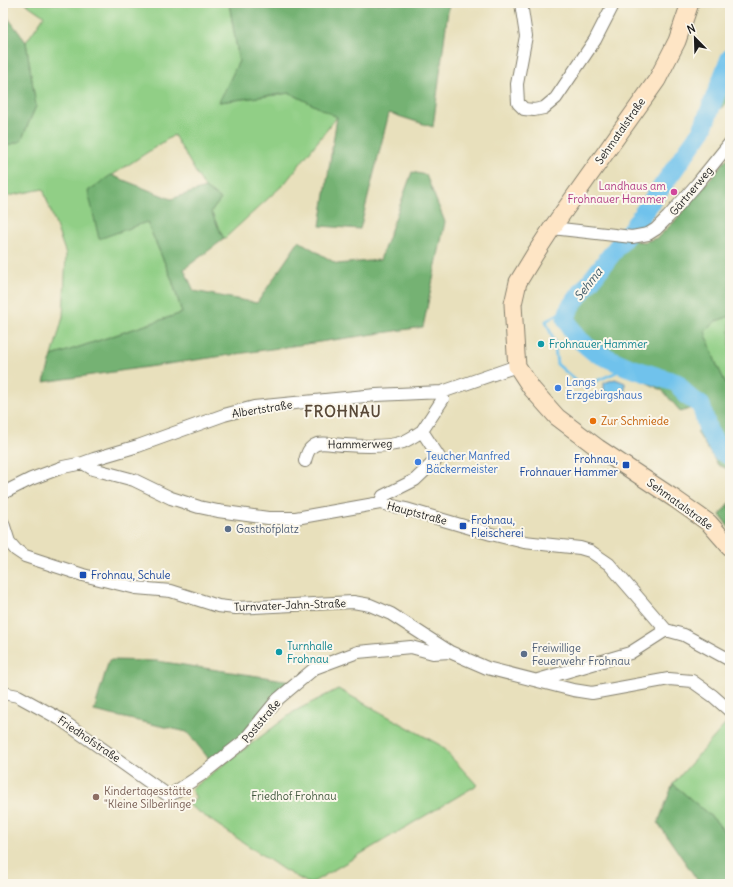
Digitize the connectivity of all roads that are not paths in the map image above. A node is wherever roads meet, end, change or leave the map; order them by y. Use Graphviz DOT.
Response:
graph roads {
  1 [pos="521,3"];
  2 [pos="614,3"];
  3 [pos="690,3"];
  4 [pos="730,143"];
  5 [pos="552,228"];
  6 [pos="517,366"];
  7 [pos="442,392"];
  8 [pos="422,431"];
  9 [pos="305,461"];
  10 [pos="83,464"];
  11 [pos="3,493"];
  12 [pos="380,503"];
  13 [pos="3,523"];
  14 [pos="730,547"];
  15 [pos="666,630"];
  16 [pos="450,652"];
  17 [pos="730,660"];
  18 [pos="537,681"];
  19 [pos="3,693"];
  20 [pos="730,711"];
  21 [pos="170,796"];
  1 -- 2 [label="street"];
  3 -- 5 [label="main road, Sehmatalstraße"];
  4 -- 5 [label="street, Gärtnerweg"];
  5 -- 6 [label="main road, Sehmatalstraße"];
  6 -- 7 [label="street, Albertstraße"];
  6 -- 14 [label="main road, Sehmatalstraße"];
  7 -- 8 [label="street, Hammerweg"];
  7 -- 10 [label="street, Albertstraße"];
  8 -- 9 [label="street, Hammerweg"];
  8 -- 12 [label="street"];
  10 -- 11 [label="street"];
  10 -- 12 [label="street, Hauptstraße"];
  12 -- 15 [label="street, Hauptstraße"];
  13 -- 16 [label="street, Turnvater-Jahn-Straße"];
  15 -- 17 [label="street"];
  15 -- 18 [label="street"];
  16 -- 18 [label="street, Turnvater-Jahn-Straße"];
  16 -- 21 [label="street, Poststraße"];
  18 -- 20 [label="street, Turnvater-Jahn-Straße"];
  19 -- 21 [label="street, Friedhofstraße"];
}
